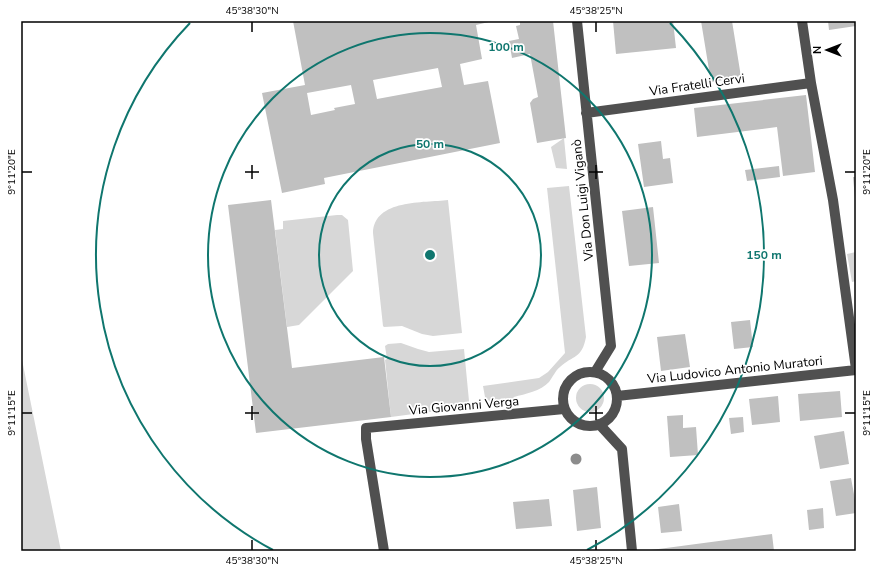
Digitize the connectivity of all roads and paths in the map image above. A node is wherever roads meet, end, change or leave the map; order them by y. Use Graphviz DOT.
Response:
graph roads {
  1 [pos="577,21"];
  2 [pos="802,21"];
  3 [pos="811,83"];
  4 [pos="586,113"];
  5 [pos="856,369"];
  6 [pos="595,372"];
  7 [pos="617,396"];
  8 [pos="564,409"];
  9 [pos="599,424"];
  10 [pos="384,551"];
  11 [pos="632,551"];
  1 -- 4 [label="street, Via Don Luigi Viganò"];
  2 -- 3 [label="street"];
  3 -- 4 [label="street, Via Fratelli Cervi"];
  3 -- 5 [label="street"];
  4 -- 6 [label="street, Via Don Luigi Viganò"];
  5 -- 7 [label="street, Via Ludovico Antonio Muratori"];
  6 -- 7 [label="street"];
  6 -- 8 [label="street"];
  7 -- 9 [label="street"];
  8 -- 9 [label="street"];
  8 -- 10 [label="street, Via Giovanni Verga"];
  9 -- 11 [label="street"];
}
